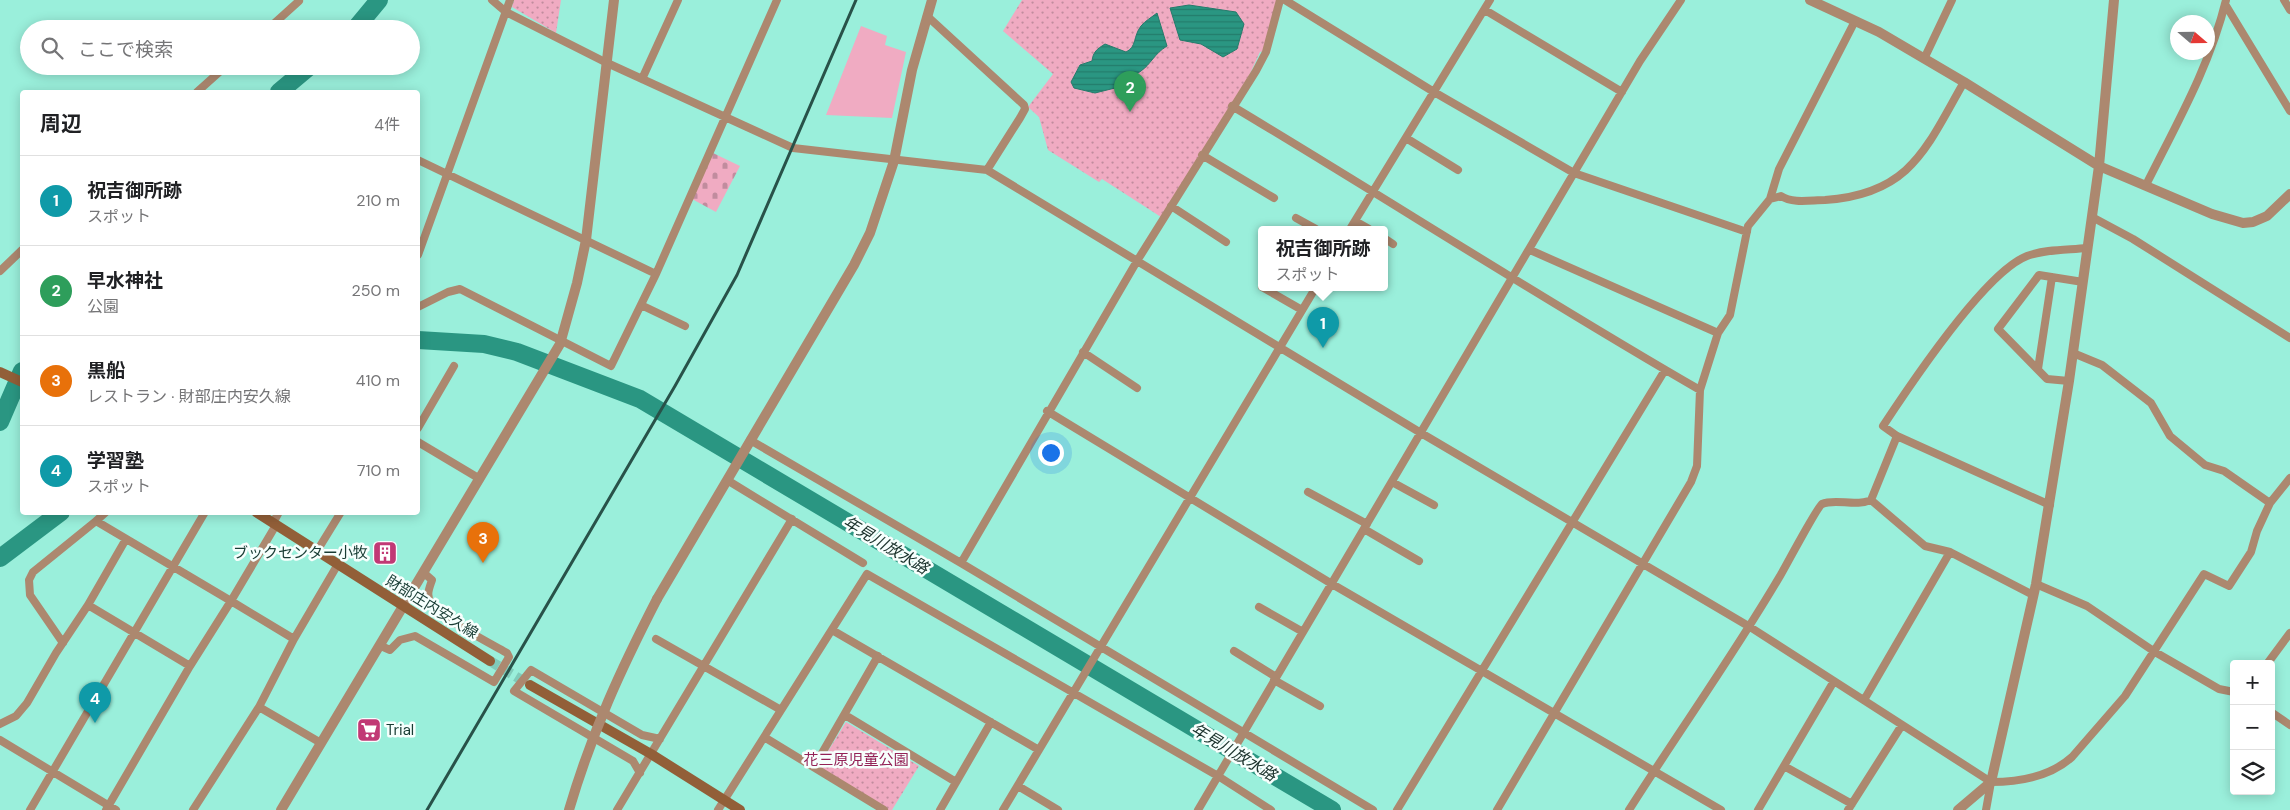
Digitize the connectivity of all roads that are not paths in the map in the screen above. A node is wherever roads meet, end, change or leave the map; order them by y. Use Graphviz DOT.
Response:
graph roads {
  1 [pos="492,0"];
  2 [pos="510,0"];
  3 [pos="614,0"];
  4 [pos="678,0"];
  5 [pos="777,0"];
  6 [pos="932,0"];
  7 [pos="1280,0"];
  8 [pos="1285,0"];
  9 [pos="1490,0"];
  10 [pos="1681,0"];
  11 [pos="1810,0"];
  12 [pos="1952,0"];
  13 [pos="2114,0"];
  14 [pos="2284,0"];
  15 [pos="299,1"];
  16 [pos="2225,2"];
  17 [pos="1484,10"];
  18 [pos="2290,10"];
  19 [pos="506,12"];
  20 [pos="927,16"];
  21 [pos="278,20"];
  22 [pos="1855,21"];
  23 [pos="1924,59"];
  24 [pos="605,62"];
  25 [pos="216,75"];
  26 [pos="642,79"];
  27 [pos="1964,82"];
  28 [pos="199,90"];
  29 [pos="1434,92"];
  30 [pos="1622,92"];
  31 [pos="1232,106"];
  32 [pos="2290,111"];
  33 [pos="725,117"];
  34 [pos="1406,138"];
  35 [pos="1202,155"];
  36 [pos="420,161"];
  37 [pos="894,161"];
  38 [pos="2099,166"];
  39 [pos="987,170"];
  40 [pos="1458,170"];
  41 [pos="446,173"];
  42 [pos="1574,173"];
  43 [pos="2146,185"];
  44 [pos="1373,191"];
  45 [pos="2290,194"];
  46 [pos="1274,198"];
  47 [pos="1770,199"];
  48 [pos="1171,206"];
  49 [pos="2092,217"];
  50 [pos="1296,218"];
  51 [pos="1355,221"];
  52 [pos="1311,226"];
  53 [pos="1352,226"];
  54 [pos="1364,226"];
  55 [pos="1747,232"];
  56 [pos="586,240"];
  57 [pos="1388,241"];
  58 [pos="1226,242"];
  59 [pos="1393,244"];
  60 [pos="2087,248"];
  61 [pos="420,249"];
  62 [pos="1530,250"];
  63 [pos="20,252"];
  64 [pos="1137,262"];
  65 [pos="0,271"];
  66 [pos="656,274"];
  67 [pos="2052,277"];
  68 [pos="1513,280"];
  69 [pos="2083,282"];
  70 [pos="1269,291"];
  71 [pos="1314,291"];
  72 [pos="640,305"];
  73 [pos="420,306"];
  74 [pos="1302,310"];
  75 [pos="685,326"];
  76 [pos="1718,333"];
  77 [pos="2290,338"];
  78 [pos="561,342"];
  79 [pos="1280,348"];
  80 [pos="1083,352"];
  81 [pos="2073,353"];
  82 [pos="454,366"];
  83 [pos="2038,369"];
  84 [pos="1665,370"];
  85 [pos="0,372"];
  86 [pos="20,381"];
  87 [pos="2069,381"];
  88 [pos="1137,388"];
  89 [pos="1700,390"];
  90 [pos="1047,411"];
  91 [pos="420,425"];
  92 [pos="1421,433"];
  93 [pos="1898,436"];
  94 [pos="750,440"];
  95 [pos="420,443"];
  96 [pos="729,477"];
  97 [pos="2290,478"];
  98 [pos="480,479"];
  99 [pos="1392,482"];
  100 [pos="1308,492"];
  101 [pos="1190,499"];
  102 [pos="1871,500"];
  103 [pos="2270,504"];
  104 [pos="1434,505"];
  105 [pos="2050,505"];
  106 [pos="102,515"];
  107 [pos="203,515"];
  108 [pos="261,515"];
  109 [pos="278,515"];
  110 [pos="339,515"];
  111 [pos="792,519"];
  112 [pos="96,520"];
  113 [pos="1571,523"];
  114 [pos="275,524"];
  115 [pos="1366,527"];
  116 [pos="126,539"];
  117 [pos="317,551"];
  118 [pos="1950,552"];
  119 [pos="1419,561"];
  120 [pos="863,563"];
  121 [pos="961,563"];
  122 [pos="338,564"];
  123 [pos="1642,564"];
  124 [pos="173,568"];
  125 [pos="424,573"];
  126 [pos="1332,584"];
  127 [pos="2036,584"];
  128 [pos="2033,595"];
  129 [pos="231,602"];
  130 [pos="88,605"];
  131 [pos="1259,606"];
  132 [pos="404,608"];
  133 [pos="1750,627"];
  134 [pos="832,630"];
  135 [pos="1303,632"];
  136 [pos="135,633"];
  137 [pos="2290,633"];
  138 [pos="294,639"];
  139 [pos="656,639"];
  140 [pos="63,643"];
  141 [pos="381,646"];
  142 [pos="1102,647"];
  143 [pos="1234,651"];
  144 [pos="2155,652"];
  145 [pos="878,656"];
  146 [pos="2270,660"];
  147 [pos="490,661"];
  148 [pos="190,666"];
  149 [pos="705,666"];
  150 [pos="1482,670"];
  151 [pos="1275,678"];
  152 [pos="1834,681"];
  153 [pos="530,685"];
  154 [pos="2230,691"];
  155 [pos="1072,694"];
  156 [pos="1864,700"];
  157 [pos="1320,706"];
  158 [pos="259,707"];
  159 [pos="781,710"];
  160 [pos="1554,713"];
  161 [pos="845,715"];
  162 [pos="2275,715"];
  163 [pos="991,722"];
  164 [pos="0,724"];
  165 [pos="1902,725"];
  166 [pos="2290,725"];
  167 [pos="1244,732"];
  168 [pos="764,737"];
  169 [pos="660,739"];
  170 [pos="0,740"];
  171 [pos="321,743"];
  172 [pos="1039,750"];
  173 [pos="651,754"];
  174 [pos="1784,766"];
  175 [pos="814,767"];
  176 [pos="51,771"];
  177 [pos="1654,771"];
  178 [pos="640,773"];
  179 [pos="1218,776"];
  180 [pos="956,782"];
  181 [pos="1991,782"];
  182 [pos="1018,786"];
  183 [pos="724,800"];
  184 [pos="1850,807"];
  185 [pos="107,808"];
  186 [pos="30,810"];
  187 [pos="116,810"];
  188 [pos="192,810"];
  189 [pos="281,810"];
  190 [pos="569,810"];
  191 [pos="617,810"];
  192 [pos="718,810"];
  193 [pos="740,810"];
  194 [pos="884,810"];
  195 [pos="940,810"];
  196 [pos="1004,810"];
  197 [pos="1058,810"];
  198 [pos="1198,810"];
  199 [pos="1271,810"];
  200 [pos="1373,810"];
  201 [pos="1397,810"];
  202 [pos="1497,810"];
  203 [pos="1629,810"];
  204 [pos="1721,810"];
  205 [pos="1758,810"];
  206 [pos="1958,810"];
  207 [pos="1986,810"];
  1 -- 19 [label="street"];
  2 -- 19 [label="street"];
  3 -- 24 [label="street"];
  4 -- 26 [label="street"];
  5 -- 33 [label="street"];
  6 -- 20 [label="street"];
  7 -- 31 [label="street"];
  8 -- 29 [label="street"];
  9 -- 17 [label="street"];
  10 -- 30 [label="street"];
  11 -- 22 [label="street"];
  12 -- 23 [label="street"];
  13 -- 38 [label="street"];
  14 -- 18 [label="street"];
  15 -- 21 [label="street"];
  16 -- 32 [label="street"];
  16 -- 43 [label="street"];
  17 -- 29 [label="street"];
  17 -- 30 [label="street"];
  19 -- 24 [label="street"];
  19 -- 41 [label="street"];
  20 -- 37 [label="street"];
  20 -- 39 [label="street"];
  22 -- 23 [label="street"];
  22 -- 47 [label="street"];
  23 -- 27 [label="street"];
  24 -- 26 [label="street"];
  24 -- 56 [label="street"];
  25 -- 28 [label="street"];
  26 -- 33 [label="street"];
  27 -- 38 [label="street"];
  27 -- 47 [label="street"];
  29 -- 34 [label="street"];
  29 -- 42 [label="street"];
  30 -- 42 [label="street"];
  31 -- 35 [label="street"];
  31 -- 44 [label="street"];
  33 -- 37 [label="street"];
  33 -- 66 [label="street"];
  34 -- 40 [label="street"];
  34 -- 44 [label="street"];
  35 -- 46 [label="street"];
  35 -- 48 [label="street"];
  36 -- 41 [label="street"];
  37 -- 39 [label="street"];
  37 -- 94 [label="street"];
  38 -- 43 [label="street"];
  38 -- 49 [label="street"];
  39 -- 64 [label="street"];
  41 -- 56 [label="street"];
  41 -- 61 [label="street"];
  42 -- 55 [label="street"];
  42 -- 62 [label="street"];
  43 -- 45 [label="street"];
  44 -- 51 [label="street"];
  44 -- 68 [label="street"];
  47 -- 55 [label="street"];
  48 -- 58 [label="street"];
  48 -- 64 [label="street"];
  49 -- 60 [label="street"];
  49 -- 77 [label="street"];
  50 -- 52 [label="street"];
  51 -- 53 [label="street"];
  51 -- 54 [label="street"];
  55 -- 76 [label="street"];
  56 -- 66 [label="street"];
  56 -- 78 [label="street"];
  57 -- 59 [label="street"];
  60 -- 69 [label="street"];
  60 -- 93 [label="street"];
  62 -- 68 [label="street"];
  62 -- 76 [label="street"];
  63 -- 65 [label="street"];
  64 -- 79 [label="street"];
  64 -- 80 [label="street"];
  66 -- 72 [label="street"];
  67 -- 69 [label="street"];
  67 -- 83 [label="street"];
  67 -- 83 [label="street"];
  68 -- 84 [label="street"];
  68 -- 92 [label="street"];
  69 -- 81 [label="street"];
  70 -- 74 [label="street"];
  71 -- 74 [label="street"];
  72 -- 75 [label="street"];
  72 -- 78 [label="street"];
  73 -- 78 [label="street"];
  74 -- 79 [label="street"];
  76 -- 89 [label="street"];
  78 -- 98 [label="street"];
  79 -- 92 [label="street"];
  79 -- 101 [label="street"];
  80 -- 88 [label="street"];
  80 -- 90 [label="street"];
  81 -- 87 [label="street"];
  81 -- 103 [label="street"];
  82 -- 91 [label="street"];
  83 -- 87 [label="street"];
  84 -- 89 [label="street"];
  84 -- 113 [label="street"];
  85 -- 86 [label="main road"];
  87 -- 105 [label="street"];
  89 -- 123 [label="street"];
  90 -- 101 [label="street"];
  90 -- 121 [label="street"];
  92 -- 99 [label="street"];
  92 -- 113 [label="street"];
  93 -- 102 [label="street"];
  93 -- 105 [label="street"];
  94 -- 96 [label="street"];
  94 -- 121 [label="street"];
  95 -- 98 [label="street"];
  96 -- 111 [label="street"];
  96 -- 190 [label="street, bridge"];
  97 -- 103 [label="street"];
  98 -- 125 [label="street"];
  99 -- 104 [label="street"];
  99 -- 115 [label="street"];
  100 -- 115 [label="street"];
  101 -- 126 [label="street"];
  101 -- 142 [label="street"];
  102 -- 118 [label="street"];
  102 -- 133 [label="street"];
  103 -- 144 [label="street"];
  105 -- 127 [label="street"];
  106 -- 112 [label="street"];
  107 -- 124 [label="street"];
  108 -- 114 [label="main road, 財部庄内安久線"];
  109 -- 114 [label="street"];
  110 -- 117 [label="street"];
  111 -- 120 [label="street"];
  111 -- 149 [label="street"];
  112 -- 116 [label="street"];
  112 -- 140 [label="street"];
  113 -- 123 [label="street"];
  113 -- 150 [label="street"];
  114 -- 117 [label="main road, 財部庄内安久線"];
  114 -- 129 [label="street"];
  115 -- 119 [label="street"];
  115 -- 126 [label="street"];
  116 -- 124 [label="street"];
  116 -- 130 [label="street"];
  117 -- 122 [label="main road, 財部庄内安久線"];
  118 -- 128 [label="street"];
  118 -- 156 [label="street"];
  121 -- 142 [label="street"];
  122 -- 132 [label="main road, 財部庄内安久線"];
  122 -- 138 [label="street"];
  123 -- 133 [label="street"];
  123 -- 160 [label="street"];
  124 -- 129 [label="street"];
  124 -- 136 [label="street"];
  125 -- 132 [label="street"];
  125 -- 141 [label="street"];
  126 -- 135 [label="street"];
  126 -- 150 [label="street"];
  127 -- 128 [label="street"];
  127 -- 144 [label="street"];
  128 -- 181 [label="street"];
  129 -- 138 [label="street"];
  129 -- 148 [label="street"];
  130 -- 136 [label="street"];
  130 -- 140 [label="street"];
  131 -- 135 [label="street"];
  132 -- 141 [label="street"];
  132 -- 147 [label="main road, 財部庄内安久線"];
  133 -- 152 [label="street"];
  133 -- 177 [label="street"];
  134 -- 145 [label="street"];
  134 -- 155 [label="street"];
  134 -- 159 [label="street"];
  135 -- 151 [label="street"];
  136 -- 148 [label="street"];
  136 -- 176 [label="street"];
  137 -- 146 [label="street"];
  138 -- 158 [label="street"];
  139 -- 149 [label="street"];
  140 -- 164 [label="street"];
  141 -- 171 [label="street"];
  142 -- 155 [label="street"];
  142 -- 167 [label="street"];
  143 -- 151 [label="street"];
  144 -- 154 [label="street"];
  144 -- 181 [label="street"];
  145 -- 161 [label="street"];
  145 -- 163 [label="street"];
  148 -- 185 [label="street"];
  149 -- 159 [label="street"];
  149 -- 169 [label="street"];
  150 -- 160 [label="street"];
  150 -- 201 [label="street"];
  151 -- 157 [label="street"];
  151 -- 167 [label="street"];
  152 -- 156 [label="street"];
  152 -- 174 [label="street"];
  153 -- 173 [label="main road"];
  155 -- 172 [label="street"];
  155 -- 179 [label="street"];
  156 -- 165 [label="street"];
  158 -- 171 [label="street"];
  158 -- 188 [label="street"];
  159 -- 168 [label="street"];
  160 -- 177 [label="street"];
  160 -- 202 [label="street"];
  161 -- 175 [label="street"];
  161 -- 180 [label="street"];
  162 -- 166 [label="street"];
  163 -- 172 [label="street"];
  163 -- 180 [label="street"];
  165 -- 181 [label="street"];
  165 -- 184 [label="street"];
  167 -- 179 [label="street"];
  167 -- 200 [label="street"];
  168 -- 175 [label="street"];
  168 -- 183 [label="street"];
  169 -- 173 [label="street"];
  169 -- 178 [label="street"];
  170 -- 176 [label="street"];
  171 -- 189 [label="street"];
  172 -- 182 [label="street"];
  173 -- 178 [label="street"];
  173 -- 183 [label="main road"];
  174 -- 184 [label="street"];
  174 -- 205 [label="street"];
  175 -- 194 [label="street"];
  176 -- 185 [label="street"];
  176 -- 186 [label="street"];
  177 -- 203 [label="street"];
  177 -- 204 [label="street"];
  178 -- 191 [label="street"];
  179 -- 198 [label="street"];
  179 -- 199 [label="street"];
  180 -- 195 [label="street"];
  181 -- 206 [label="street"];
  181 -- 207 [label="street"];
  182 -- 196 [label="street"];
  182 -- 197 [label="street"];
  183 -- 192 [label="street"];
  183 -- 193 [label="main road"];
  185 -- 187 [label="street"];
}
